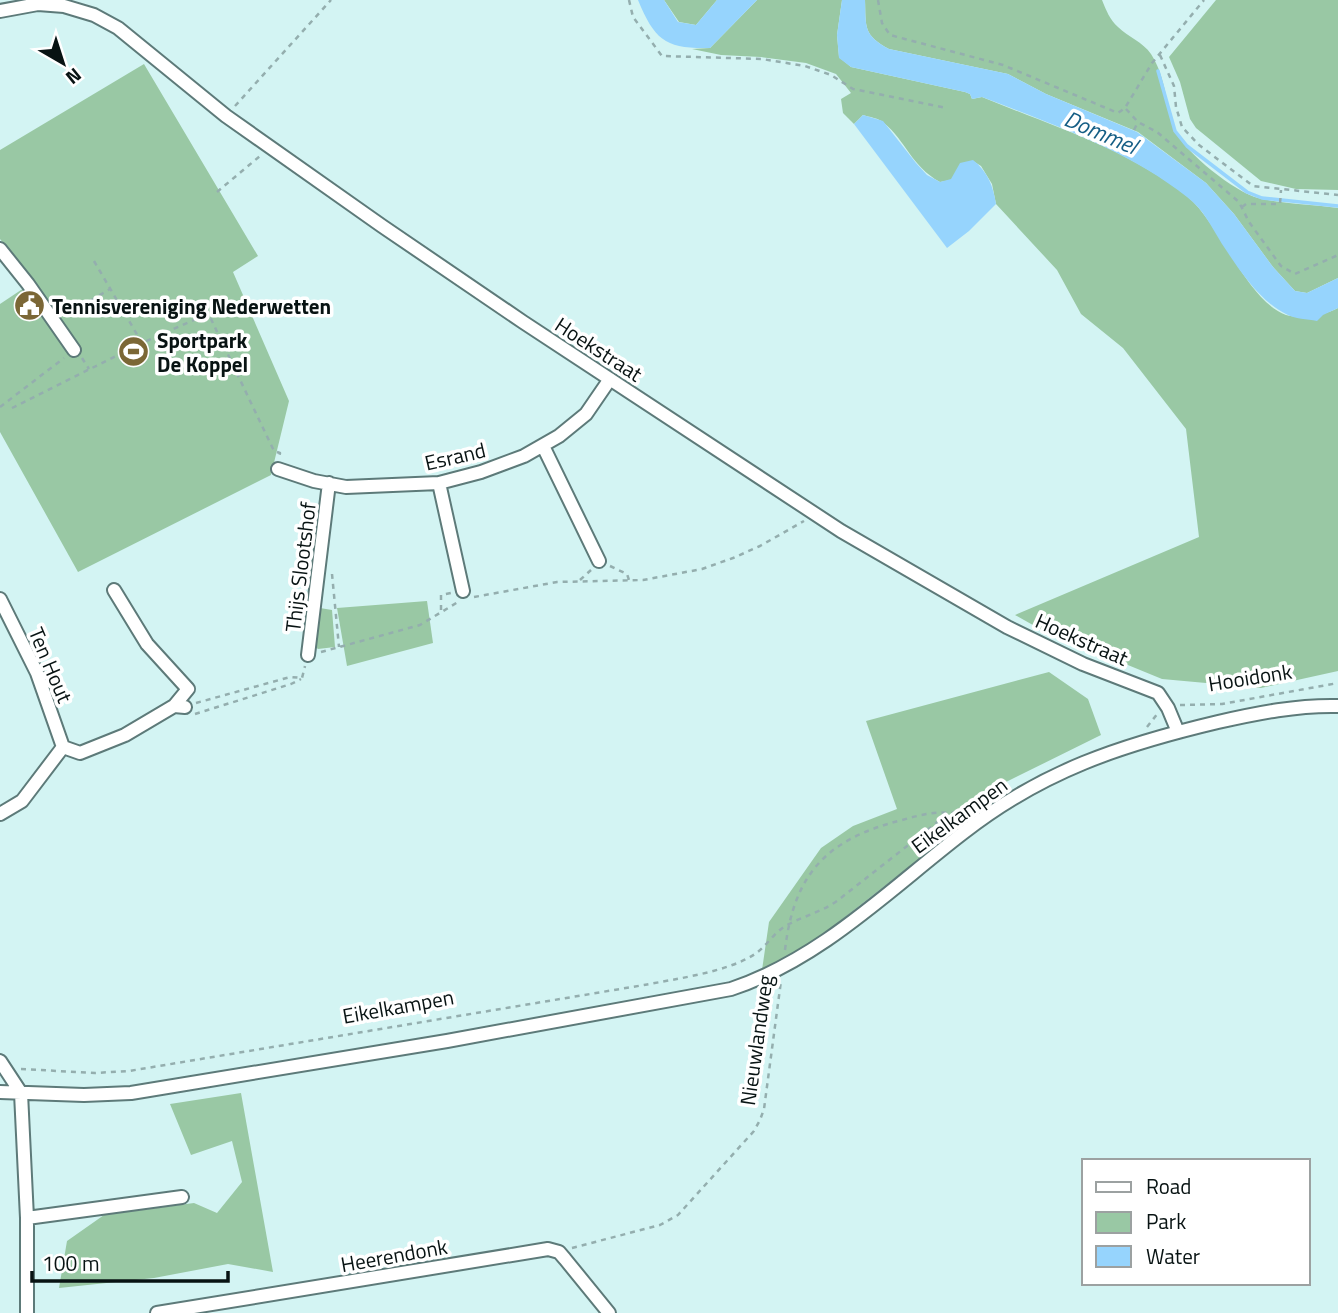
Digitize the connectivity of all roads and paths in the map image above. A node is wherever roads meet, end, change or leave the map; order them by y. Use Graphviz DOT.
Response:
graph roads {
  1 [pos="331,0"];
  2 [pos="629,0"];
  3 [pos="878,0"];
  4 [pos="1204,0"];
  5 [pos="0,11"];
  6 [pos="1160,55"];
  7 [pos="947,108"];
  8 [pos="1125,108"];
  9 [pos="226,116"];
  10 [pos="1138,122"];
  11 [pos="1134,130"];
  12 [pos="271,147"];
  13 [pos="1281,190"];
  14 [pos="217,192"];
  15 [pos="1338,195"];
  16 [pos="1241,207"];
  17 [pos="0,249"];
  18 [pos="1338,256"];
  19 [pos="94,261"];
  20 [pos="110,289"];
  21 [pos="54,322"];
  22 [pos="142,343"];
  23 [pos="74,350"];
  24 [pos="610,379"];
  25 [pos="0,407"];
  26 [pos="12,408"];
  27 [pos="543,446"];
  28 [pos="278,469"];
  29 [pos="329,483"];
  30 [pos="439,483"];
  31 [pos="816,514"];
  32 [pos="599,561"];
  33 [pos="331,571"];
  34 [pos="114,590"];
  35 [pos="464,596"];
  36 [pos="0,599"];
  37 [pos="339,647"];
  38 [pos="308,655"];
  39 [pos="302,678"];
  40 [pos="1338,683"];
  41 [pos="1338,706"];
  42 [pos="1168,708"];
  43 [pos="184,709"];
  44 [pos="1178,732"];
  45 [pos="63,747"];
  46 [pos="953,812"];
  47 [pos="0,814"];
  48 [pos="788,925"];
  49 [pos="783,967"];
  50 [pos="3,1064"];
  51 [pos="0,1092"];
  52 [pos="21,1093"];
  53 [pos="182,1197"];
  54 [pos="27,1218"];
  55 [pos="562,1255"];
  56 [pos="27,1313"];
  57 [pos="158,1313"];
  58 [pos="609,1313"];
  1 -- 9 [label="path"];
  2 -- 7 [label="path"];
  3 -- 8 [label="path"];
  4 -- 6 [label="path"];
  5 -- 9 [label="street, Hoekstraat"];
  6 -- 8 [label="path"];
  6 -- 13 [label="path"];
  8 -- 10 [label="path"];
  9 -- 12 [label="street, Hoekstraat"];
  10 -- 11 [label="path"];
  10 -- 16 [label="path"];
  12 -- 14 [label="path"];
  12 -- 24 [label="street, Hoekstraat"];
  13 -- 15 [label="path"];
  13 -- 16 [label="path"];
  16 -- 18 [label="path"];
  17 -- 21 [label="street"];
  19 -- 20 [label="path"];
  20 -- 21 [label="path"];
  20 -- 22 [label="path"];
  21 -- 23 [label="street"];
  22 -- 26 [label="path"];
  22 -- 28 [label="path"];
  23 -- 25 [label="path"];
  24 -- 27 [label="street, Esrand"];
  24 -- 31 [label="street, Hoekstraat"];
  27 -- 30 [label="street, Esrand"];
  27 -- 32 [label="street"];
  28 -- 29 [label="street, Esrand"];
  29 -- 30 [label="street, Esrand"];
  29 -- 38 [label="street, Thijs Slootshof"];
  30 -- 35 [label="street"];
  31 -- 35 [label="path"];
  31 -- 42 [label="street, Hoekstraat"];
  33 -- 37 [label="path"];
  34 -- 43 [label="street"];
  35 -- 37 [label="path"];
  36 -- 45 [label="street, Ten Hout"];
  37 -- 38 [label="path"];
  38 -- 39 [label="path"];
  39 -- 43 [label="path"];
  39 -- 43 [label="path"];
  40 -- 42 [label="path, Hooidonk"];
  41 -- 44 [label="street, Hooidonk"];
  42 -- 44 [label="street, Hoekstraat"];
  43 -- 45 [label="street"];
  44 -- 49 [label="street, Eikelkampen"];
  45 -- 47 [label="street"];
  46 -- 48 [label="path, Eikelkampen"];
  48 -- 49 [label="path, Eikelkampen"];
  48 -- 50 [label="path, Eikelkampen"];
  49 -- 52 [label="street, Eikelkampen"];
  49 -- 55 [label="path, Nieuwlandweg"];
  50 -- 52 [label="street"];
  51 -- 52 [label="street, Eikelkampen"];
  52 -- 54 [label="street"];
  53 -- 54 [label="street"];
  54 -- 56 [label="street"];
  55 -- 57 [label="street, Heerendonk"];
  55 -- 58 [label="street"];
}
